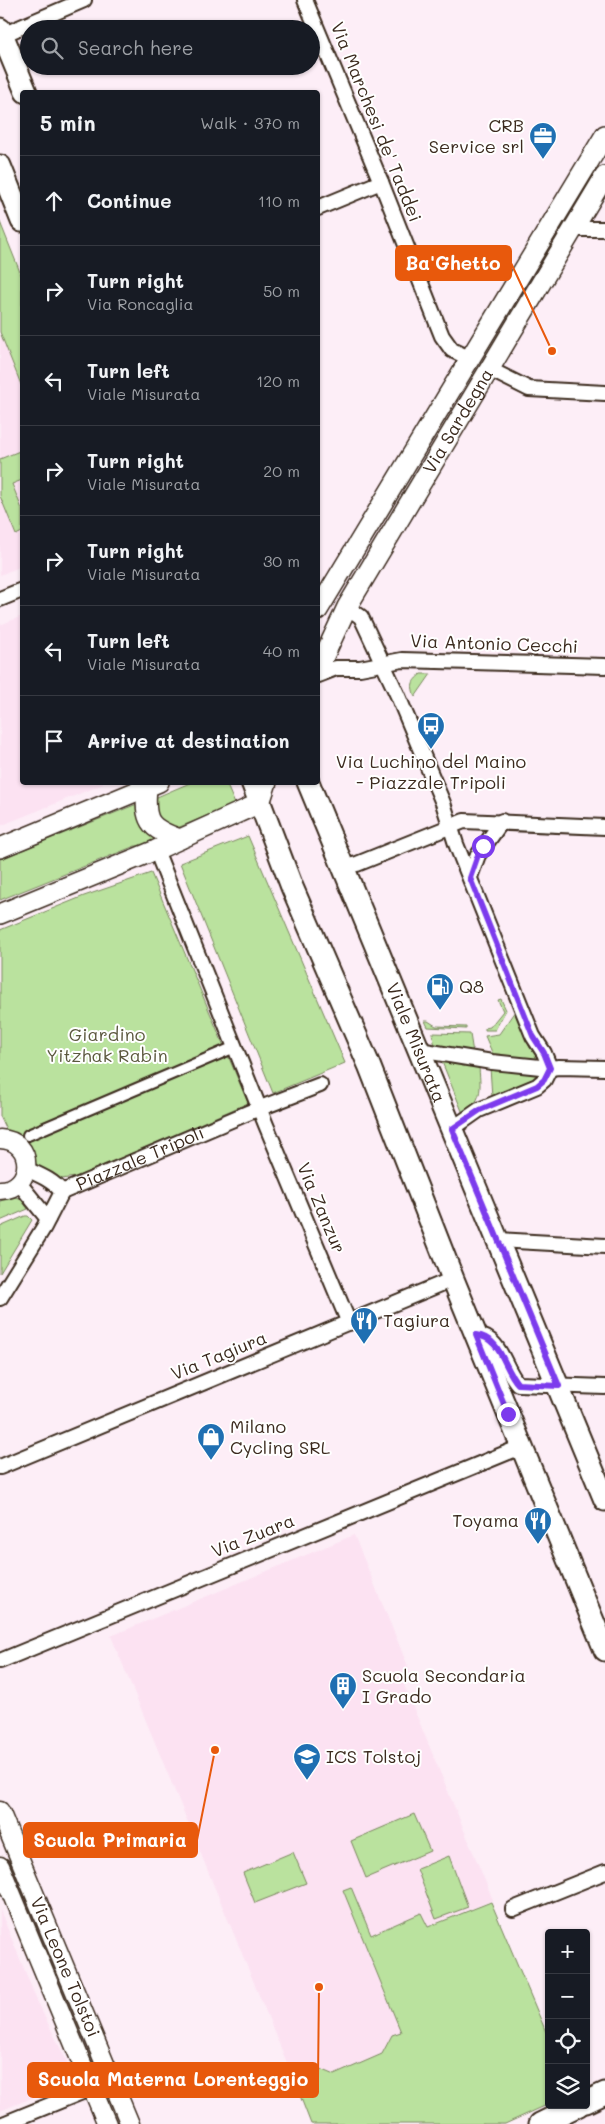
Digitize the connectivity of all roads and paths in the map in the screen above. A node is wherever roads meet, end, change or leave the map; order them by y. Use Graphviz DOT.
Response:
graph roads {
  1 [pos="84,0"];
  2 [pos="305,0"];
  3 [pos="35,20"];
  4 [pos="313,20"];
  5 [pos="20,26"];
  6 [pos="1,34"];
  7 [pos="320,36"];
  8 [pos="25,90"];
  9 [pos="605,135"];
  10 [pos="0,166"];
  11 [pos="605,176"];
  12 [pos="381,182"];
  13 [pos="320,207"];
  14 [pos="20,216"];
  15 [pos="553,222"];
  16 [pos="574,229"];
  17 [pos="605,229"];
  18 [pos="469,358"];
  19 [pos="489,370"];
  20 [pos="605,392"];
  21 [pos="20,591"];
  22 [pos="0,599"];
  23 [pos="322,603"];
  24 [pos="347,607"];
  25 [pos="320,664"];
  26 [pos="382,664"];
  27 [pos="605,666"];
  28 [pos="320,674"];
  29 [pos="253,785"];
  30 [pos="266,785"];
  31 [pos="309,785"];
  32 [pos="143,786"];
  33 [pos="260,803"];
  34 [pos="502,821"];
  35 [pos="450,826"];
  36 [pos="605,826"];
  37 [pos="180,839"];
  38 [pos="0,848"];
  39 [pos="156,850"];
  40 [pos="343,867"];
  41 [pos="470,878"];
  42 [pos="0,914"];
  43 [pos="235,1047"];
  44 [pos="419,1050"];
  45 [pos="550,1068"];
  46 [pos="605,1068"];
  47 [pos="320,1085"];
  48 [pos="260,1108"];
  49 [pos="452,1129"];
  50 [pos="2,1135"];
  51 [pos="28,1135"];
  52 [pos="22,1176"];
  53 [pos="0,1190"];
  54 [pos="62,1192"];
  55 [pos="48,1219"];
  56 [pos="499,1240"];
  57 [pos="605,1246"];
  58 [pos="452,1280"];
  59 [pos="0,1298"];
  60 [pos="349,1323"];
  61 [pos="476,1335"];
  62 [pos="559,1386"];
  63 [pos="605,1388"];
  64 [pos="521,1447"];
  65 [pos="0,1467"];
  66 [pos="605,1500"];
  67 [pos="605,1650"];
  68 [pos="0,1661"];
  69 [pos="0,1811"];
  70 [pos="4,1832"];
  71 [pos="0,1866"];
  72 [pos="605,1872"];
  73 [pos="514,1909"];
  74 [pos="112,2080"];
  75 [pos="92,2088"];
  76 [pos="605,2093"];
  77 [pos="590,2100"];
  78 [pos="571,2109"];
  79 [pos="4,2124"];
  80 [pos="107,2124"];
  81 [pos="130,2124"];
  82 [pos="540,2124"];
  1 -- 3 [label="street"];
  2 -- 4 [label="street, Via Marchesi de' Taddei"];
  5 -- 6 [label="street"];
  6 -- 8 [label="main road"];
  7 -- 12 [label="street, Via Marchesi de' Taddei"];
  9 -- 15 [label="main road, Via Sardegna"];
  10 -- 14 [label="main road"];
  11 -- 16 [label="main road, Via Sardegna"];
  12 -- 13 [label="street"];
  12 -- 18 [label="street, Via Marchesi de' Taddei"];
  15 -- 16 [label="main road"];
  15 -- 18 [label="main road, Via Sardegna"];
  16 -- 17 [label="street"];
  16 -- 19 [label="main road, Via Sardegna"];
  18 -- 19 [label="main road"];
  18 -- 23 [label="main road, Via Sardegna"];
  19 -- 20 [label="street"];
  19 -- 24 [label="main road, Via Sardegna"];
  21 -- 22 [label="street"];
  23 -- 24 [label="main road"];
  24 -- 25 [label="main road, Via Sardegna"];
  24 -- 26 [label="street"];
  26 -- 27 [label="street, Via Antonio Cecchi"];
  26 -- 28 [label="street, Via Antonio Cecchi"];
  26 -- 35 [label="street"];
  29 -- 33 [label="main road"];
  30 -- 33 [label="main road"];
  31 -- 40 [label="main road, Viale Misurata"];
  32 -- 37 [label="main road"];
  32 -- 38 [label="main road"];
  33 -- 37 [label="main road"];
  33 -- 58 [label="main road"];
  34 -- 35 [label="street"];
  34 -- 36 [label="street"];
  34 -- 41 [label="street"];
  35 -- 40 [label="street"];
  35 -- 41 [label="street"];
  37 -- 39 [label="main road"];
  39 -- 42 [label="main road"];
  39 -- 43 [label="street"];
  40 -- 44 [label="main road, Viale Misurata"];
  41 -- 45 [label="street"];
  43 -- 48 [label="street"];
  43 -- 51 [label="street"];
  44 -- 45 [label="street"];
  44 -- 49 [label="main road, Viale Misurata"];
  45 -- 46 [label="street"];
  45 -- 49 [label="street"];
  47 -- 48 [label="street, Piazzale Tripoli"];
  48 -- 54 [label="street, Piazzale Tripoli"];
  48 -- 60 [label="street, Via Zanzur"];
  49 -- 56 [label="main road, Viale Misurata"];
  50 -- 52 [label="street"];
  52 -- 53 [label="street"];
  52 -- 54 [label="street, Piazzale Tripoli"];
  52 -- 55 [label="street"];
  54 -- 55 [label="street"];
  55 -- 59 [label="street"];
  56 -- 57 [label="street"];
  56 -- 62 [label="main road, Viale Misurata"];
  58 -- 60 [label="street, Via Tagiura"];
  58 -- 61 [label="main road"];
  60 -- 65 [label="street, Via Tagiura"];
  61 -- 62 [label="street"];
  61 -- 64 [label="main road"];
  62 -- 63 [label="street"];
  62 -- 66 [label="main road, Viale Misurata"];
  64 -- 67 [label="main road"];
  64 -- 68 [label="street, Via Zuara"];
  69 -- 70 [label="street, Via Leone Tolstoi"];
  70 -- 74 [label="street, Via Leone Tolstoi"];
  71 -- 75 [label="street, Via Leone Tolstoi"];
  72 -- 73 [label="street"];
  74 -- 75 [label="street"];
  74 -- 81 [label="street, Via Leone Tolstoi"];
  75 -- 79 [label="street"];
  75 -- 80 [label="street, Via Leone Tolstoi"];
  76 -- 77 [label="main road"];
  78 -- 82 [label="main road"];
}
